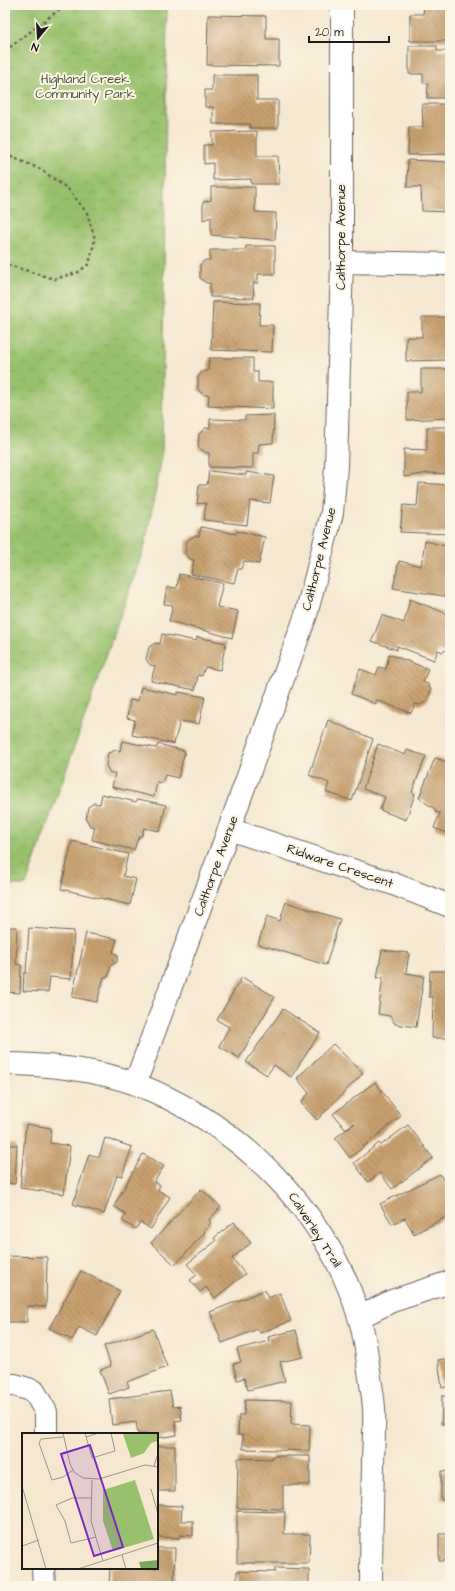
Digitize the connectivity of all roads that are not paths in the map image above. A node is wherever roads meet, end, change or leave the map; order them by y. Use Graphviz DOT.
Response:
graph roads {
  1 [pos="342,5"];
  2 [pos="342,262"];
  3 [pos="450,264"];
  4 [pos="229,830"];
  5 [pos="450,906"];
  6 [pos="5,1064"];
  7 [pos="135,1084"];
  8 [pos="450,1282"];
  9 [pos="360,1317"];
  10 [pos="5,1385"];
  11 [pos="46,1433"];
  12 [pos="44,1569"];
  13 [pos="44,1586"];
  14 [pos="371,1586"];
  1 -- 2 [label="street, Calthorpe Avenue"];
  2 -- 3 [label="street"];
  2 -- 4 [label="street, Calthorpe Avenue"];
  4 -- 5 [label="street, Ridware Crescent"];
  4 -- 7 [label="street, Calthorpe Avenue"];
  6 -- 7 [label="street, Calverley Trail"];
  7 -- 9 [label="street, Calverley Trail"];
  8 -- 9 [label="street"];
  9 -- 14 [label="street, Calverley Trail"];
  10 -- 11 [label="street"];
  12 -- 13 [label="street"];
}
